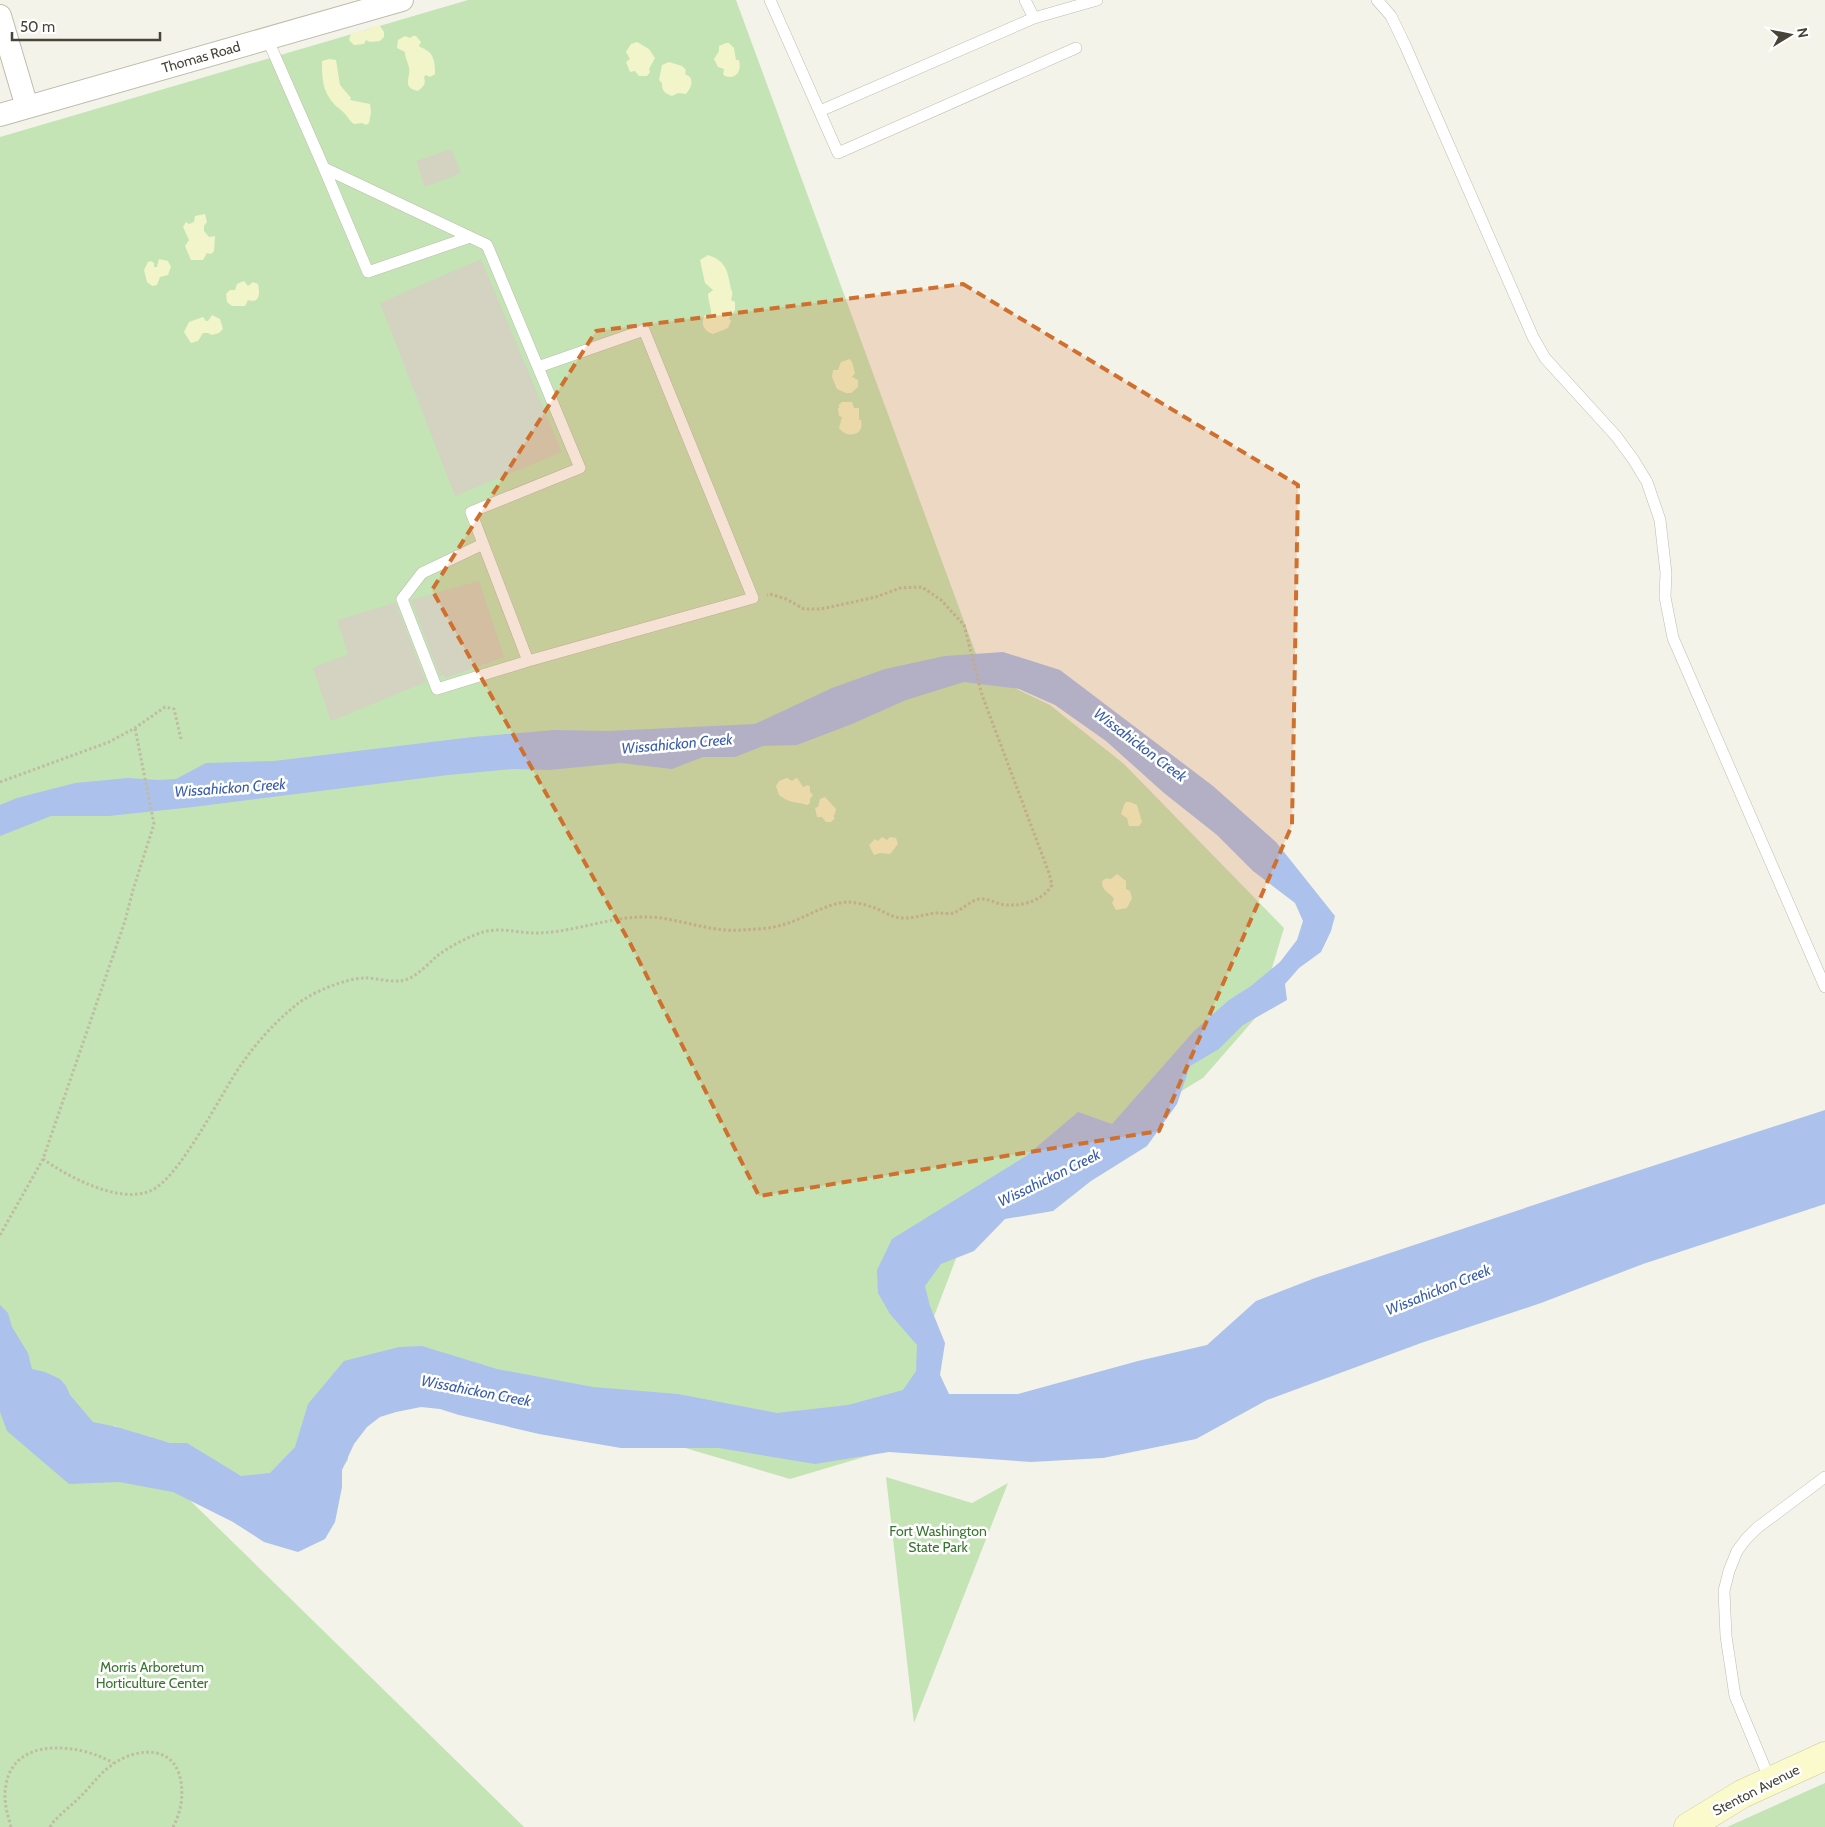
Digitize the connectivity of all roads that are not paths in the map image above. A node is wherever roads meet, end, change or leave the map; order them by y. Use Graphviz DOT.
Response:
graph roads {
  1 [pos="402,0"];
  2 [pos="770,0"];
  3 [pos="1025,0"];
  4 [pos="1097,0"];
  5 [pos="1377,0"];
  6 [pos="0,16"];
  7 [pos="1034,18"];
  8 [pos="267,38"];
  9 [pos="1076,48"];
  10 [pos="27,107"];
  11 [pos="820,111"];
  12 [pos="0,115"];
  13 [pos="324,168"];
  14 [pos="470,237"];
  15 [pos="538,368"];
  16 [pos="483,544"];
  17 [pos="528,661"];
  18 [pos="1825,987"];
  19 [pos="1825,1477"];
  20 [pos="1825,1756"];
  21 [pos="1770,1780"];
  22 [pos="1688,1827"];
  1 -- 8 [label="street, Thomas Road"];
  2 -- 11 [label="lane"];
  3 -- 7 [label="lane"];
  4 -- 7 [label="lane"];
  5 -- 18 [label="lane"];
  6 -- 10 [label="street"];
  7 -- 11 [label="lane"];
  8 -- 10 [label="street, Thomas Road"];
  8 -- 13 [label="lane"];
  9 -- 11 [label="lane"];
  10 -- 12 [label="street, Thomas Road"];
  13 -- 14 [label="lane"];
  13 -- 14 [label="lane"];
  14 -- 15 [label="lane"];
  15 -- 16 [label="lane"];
  15 -- 17 [label="lane"];
  16 -- 17 [label="lane"];
  16 -- 17 [label="lane"];
  19 -- 21 [label="lane"];
  20 -- 21 [label="main road, Stenton Avenue"];
  21 -- 22 [label="main road, Stenton Avenue"];
}
